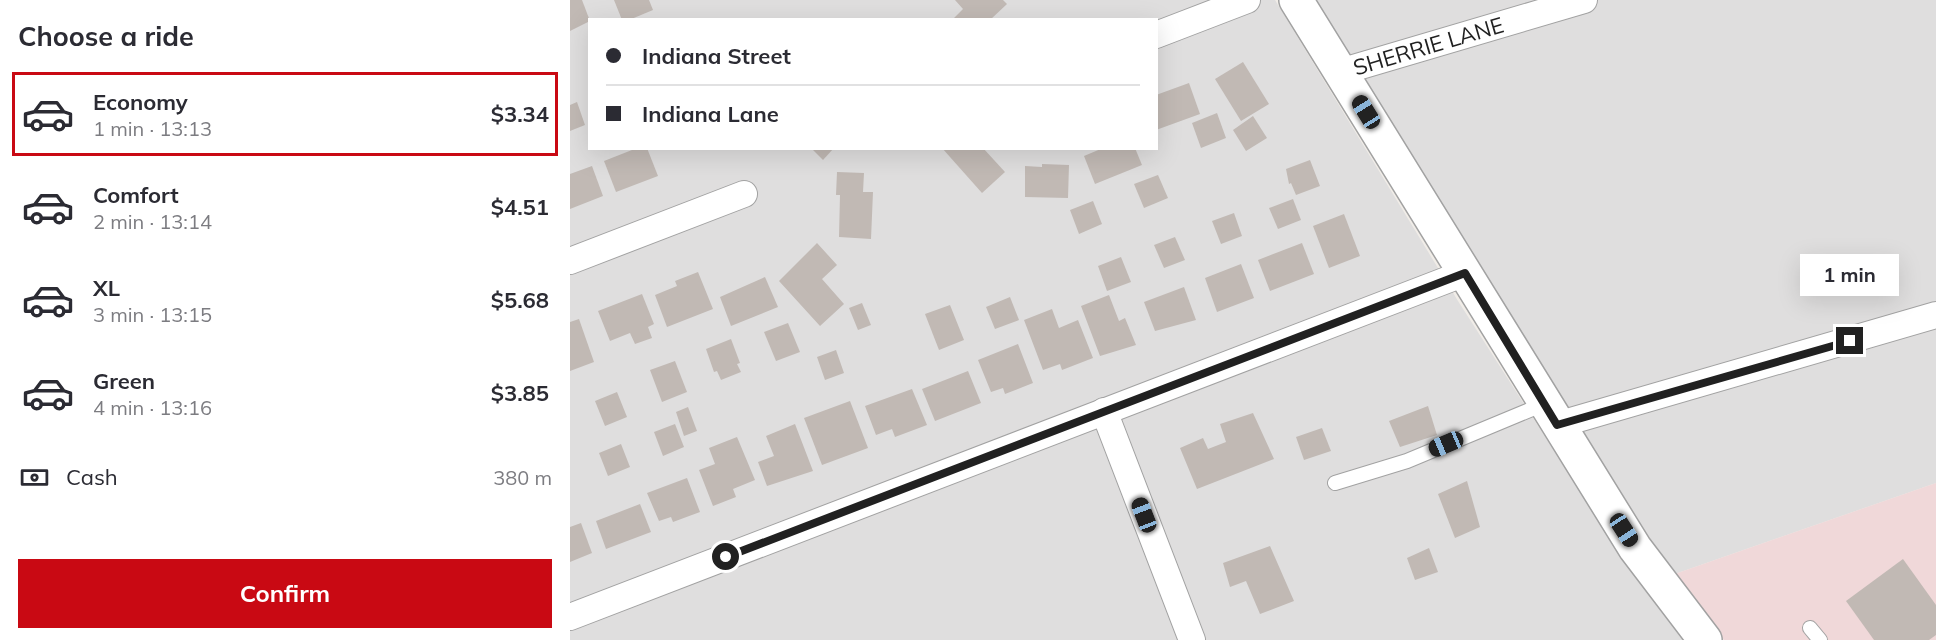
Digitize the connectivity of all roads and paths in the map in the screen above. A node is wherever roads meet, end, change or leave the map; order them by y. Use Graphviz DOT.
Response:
graph roads {
  1 [pos="1247,0"];
  2 [pos="1296,0"];
  3 [pos="1584,0"];
  4 [pos="1158,34"];
  5 [pos="1341,72"];
  6 [pos="744,194"];
  7 [pos="570,261"];
  8 [pos="1465,273"];
  9 [pos="1936,315"];
  10 [pos="1104,411"];
  11 [pos="1551,415"];
  12 [pos="1335,483"];
  13 [pos="570,617"];
  14 [pos="1810,628"];
  15 [pos="1192,640"];
  16 [pos="1705,640"];
  17 [pos="1820,640"];
  1 -- 4 [label="street"];
  2 -- 5 [label="street"];
  3 -- 5 [label="street, SHERRIE LANE"];
  5 -- 8 [label="street"];
  6 -- 7 [label="street"];
  8 -- 10 [label="street"];
  8 -- 11 [label="street"];
  9 -- 11 [label="street"];
  10 -- 13 [label="street"];
  10 -- 15 [label="street"];
  11 -- 12 [label="lane"];
  11 -- 16 [label="street"];
  14 -- 17 [label="lane"];
}
